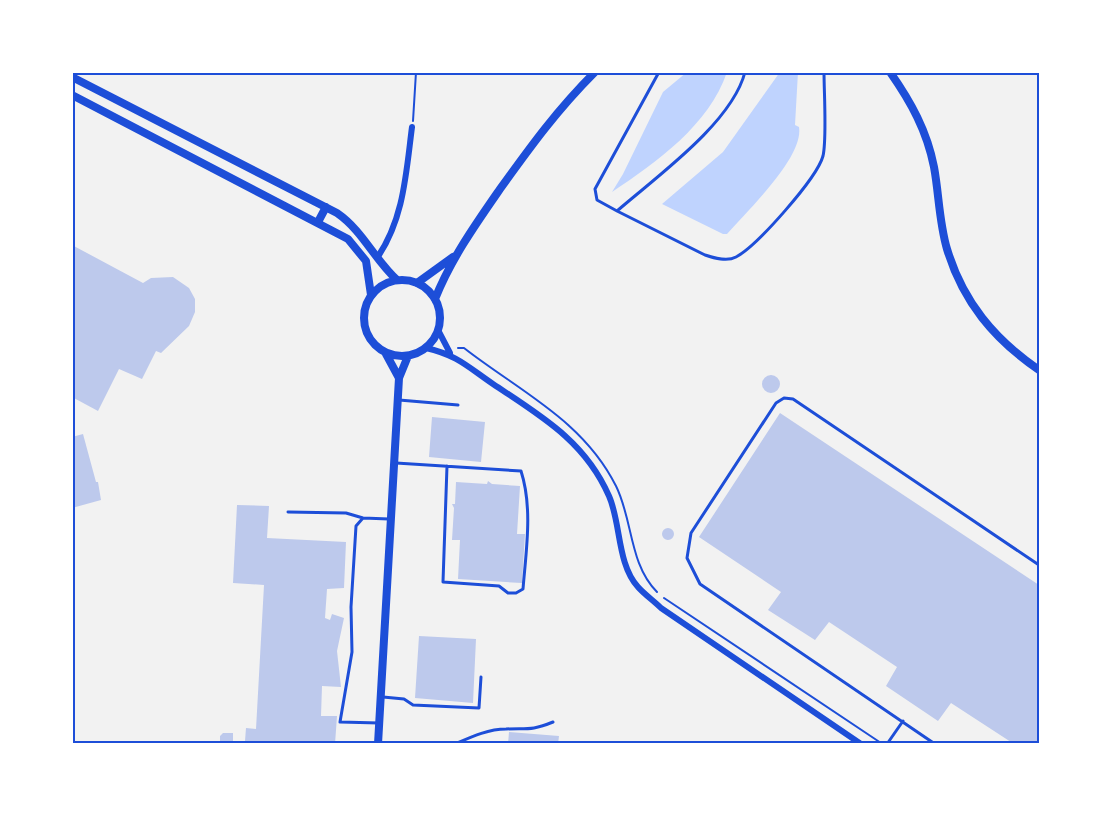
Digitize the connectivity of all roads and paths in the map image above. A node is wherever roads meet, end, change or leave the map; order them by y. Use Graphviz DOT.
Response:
graph roads {
  1 [pos="416,72"];
  2 [pos="595,72"];
  3 [pos="659,72"];
  4 [pos="745,72"];
  5 [pos="824,72"];
  6 [pos="890,72"];
  7 [pos="72,77"];
  8 [pos="72,95"];
  9 [pos="412,127"];
  10 [pos="326,207"];
  11 [pos="617,211"];
  12 [pos="318,222"];
  13 [pos="454,256"];
  14 [pos="377,258"];
  15 [pos="397,280"];
  16 [pos="417,283"];
  17 [pos="371,294"];
  18 [pos="435,299"];
  19 [pos="438,330"];
  20 [pos="426,348"];
  21 [pos="387,354"];
  22 [pos="451,354"];
  23 [pos="408,356"];
  24 [pos="1039,370"];
  25 [pos="399,378"];
  26 [pos="398,400"];
  27 [pos="458,405"];
  28 [pos="394,462"];
  29 [pos="447,466"];
  30 [pos="288,512"];
  31 [pos="363,518"];
  32 [pos="391,520"];
  33 [pos="1039,565"];
  34 [pos="481,677"];
  35 [pos="381,697"];
  36 [pos="903,721"];
  37 [pos="553,722"];
  38 [pos="379,723"];
  39 [pos="378,744"];
  40 [pos="455,744"];
  41 [pos="861,744"];
  42 [pos="882,744"];
  43 [pos="887,744"];
  44 [pos="935,744"];
  1 -- 9 [label="path"];
  2 -- 13 [label="street"];
  3 -- 11 [label="lane"];
  4 -- 11 [label="lane"];
  5 -- 11 [label="lane"];
  6 -- 24 [label="street"];
  7 -- 10 [label="street"];
  8 -- 12 [label="street"];
  9 -- 14 [label="street"];
  10 -- 12 [label="street"];
  10 -- 14 [label="street"];
  12 -- 17 [label="street"];
  13 -- 16 [label="street"];
  13 -- 18 [label="street"];
  14 -- 15 [label="street"];
  15 -- 16 [label="street"];
  15 -- 17 [label="street"];
  16 -- 18 [label="street"];
  17 -- 21 [label="street"];
  18 -- 19 [label="street"];
  19 -- 20 [label="street"];
  19 -- 22 [label="street"];
  20 -- 22 [label="street"];
  20 -- 23 [label="street"];
  21 -- 23 [label="street"];
  21 -- 25 [label="street"];
  22 -- 41 [label="street"];
  22 -- 42 [label="path"];
  23 -- 25 [label="street"];
  25 -- 26 [label="street"];
  26 -- 27 [label="lane"];
  26 -- 28 [label="street"];
  28 -- 29 [label="lane"];
  28 -- 32 [label="street"];
  29 -- 29 [label="lane"];
  30 -- 31 [label="lane"];
  31 -- 32 [label="lane"];
  31 -- 38 [label="lane"];
  32 -- 35 [label="street"];
  33 -- 36 [label="lane"];
  34 -- 35 [label="lane"];
  35 -- 38 [label="street"];
  36 -- 43 [label="lane"];
  36 -- 44 [label="lane"];
  37 -- 40 [label="lane"];
  38 -- 39 [label="street"];
}
